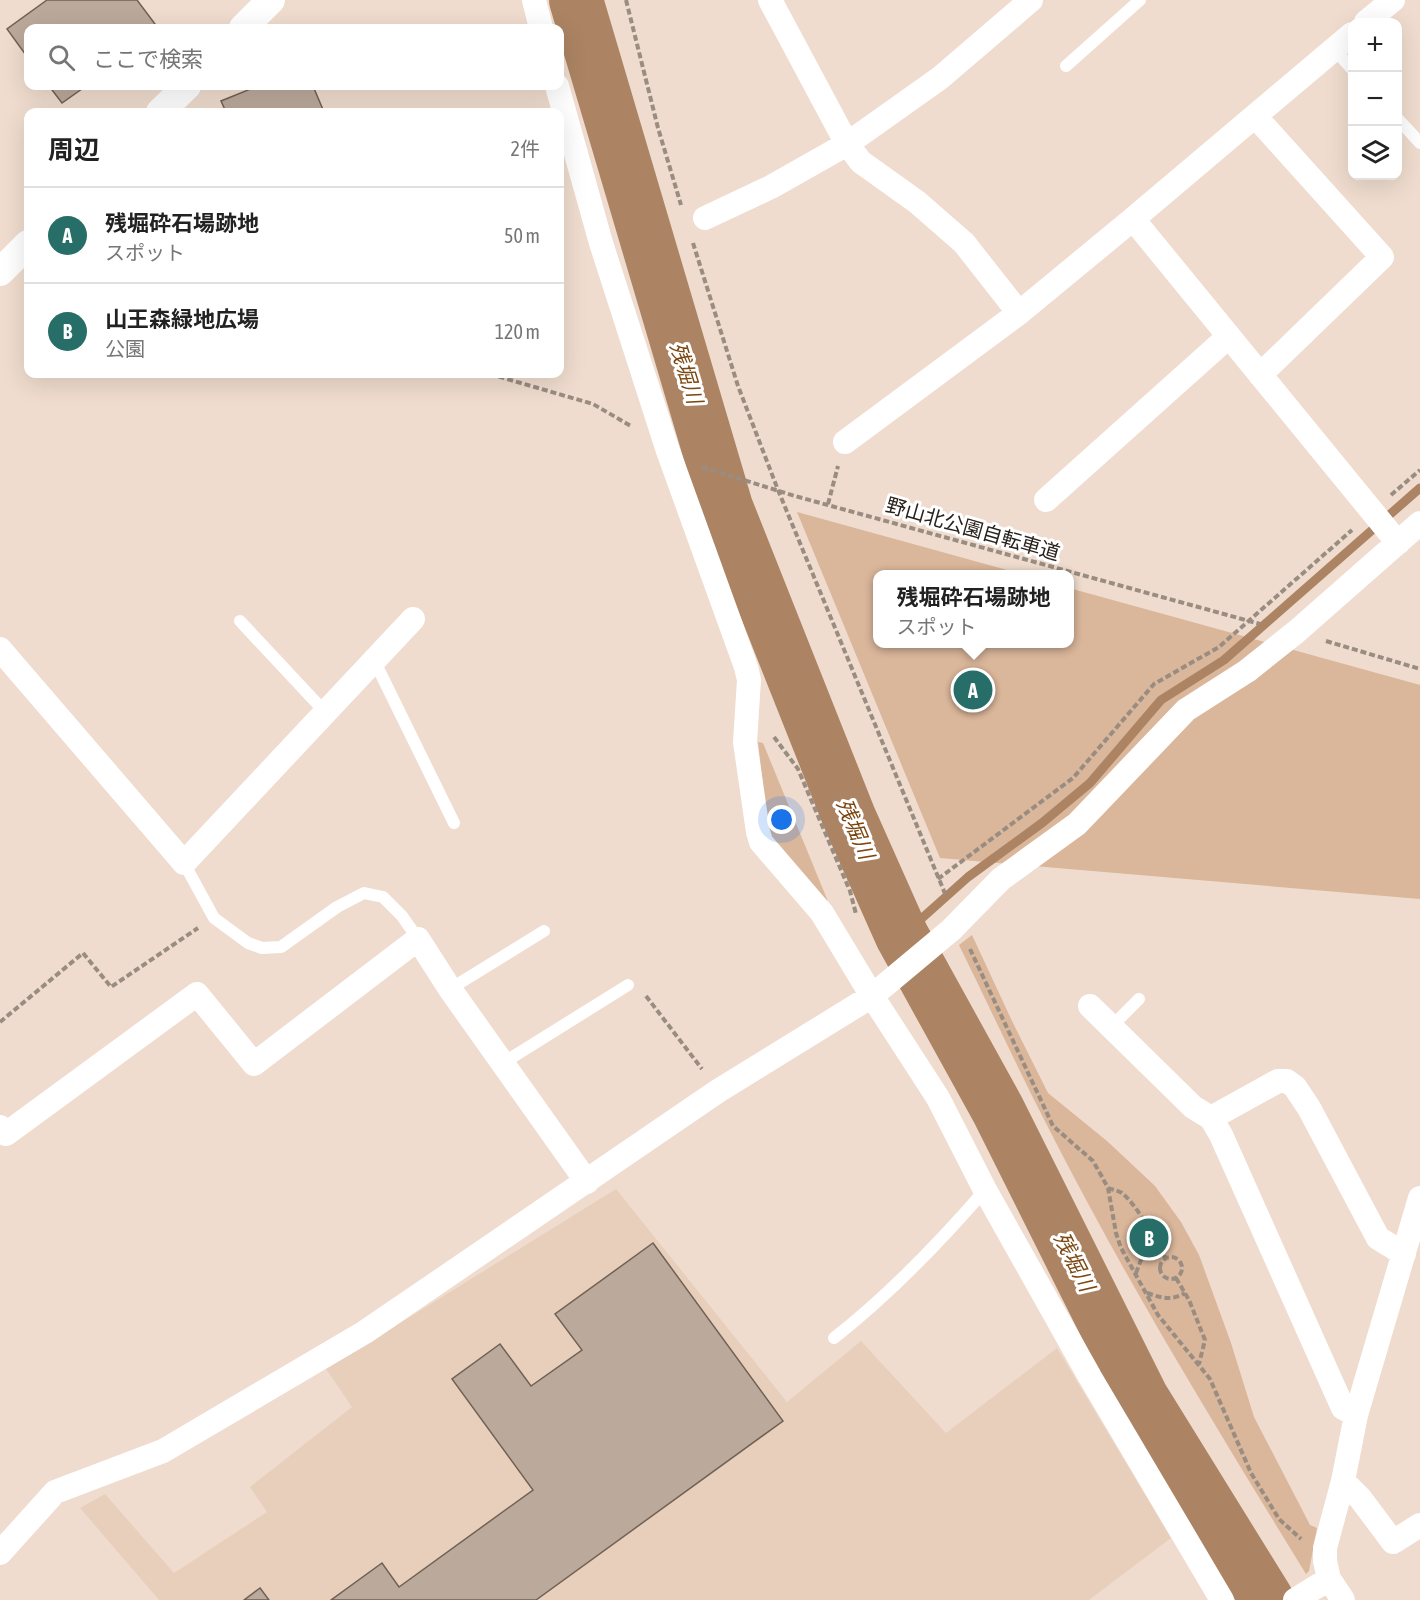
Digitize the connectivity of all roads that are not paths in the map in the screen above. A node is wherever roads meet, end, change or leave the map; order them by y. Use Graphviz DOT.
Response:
graph roads {
  1 [pos="271,0"];
  2 [pos="534,0"];
  3 [pos="770,0"];
  4 [pos="1031,0"];
  5 [pos="1140,0"];
  6 [pos="1393,0"];
  7 [pos="1371,18"];
  8 [pos="247,24"];
  9 [pos="540,24"];
  10 [pos="1348,38"];
  11 [pos="1334,49"];
  12 [pos="1348,64"];
  13 [pos="1066,66"];
  14 [pos="183,90"];
  15 [pos="558,90"];
  16 [pos="164,108"];
  17 [pos="563,108"];
  18 [pos="564,111"];
  19 [pos="1255,116"];
  20 [pos="1402,123"];
  21 [pos="1420,143"];
  22 [pos="847,144"];
  23 [pos="1133,219"];
  24 [pos="693,220"];
  25 [pos="24,248"];
  26 [pos="0,272"];
  27 [pos="1019,313"];
  28 [pos="1228,337"];
  29 [pos="1260,375"];
  30 [pos="846,442"];
  31 [pos="1046,500"];
  32 [pos="1420,523"];
  33 [pos="1398,543"];
  34 [pos="413,619"];
  35 [pos="240,621"];
  36 [pos="0,649"];
  37 [pos="374,660"];
  38 [pos="325,712"];
  39 [pos="454,823"];
  40 [pos="184,863"];
  41 [pos="544,931"];
  42 [pos="418,939"];
  43 [pos="628,985"];
  44 [pos="450,989"];
  45 [pos="882,989"];
  46 [pos="1139,999"];
  47 [pos="1090,1006"];
  48 [pos="1112,1026"];
  49 [pos="503,1064"];
  50 [pos="1211,1118"];
  51 [pos="0,1127"];
  52 [pos="587,1182"];
  53 [pos="985,1190"];
  54 [pos="1420,1198"];
  55 [pos="1416,1227"];
  56 [pos="1404,1254"];
  57 [pos="834,1338"];
  58 [pos="1356,1415"];
  59 [pos="1343,1481"];
  60 [pos="1420,1525"];
  61 [pos="5,1537"];
  62 [pos="1322,1582"];
  63 [pos="1222,1600"];
  64 [pos="1295,1600"];
  65 [pos="1343,1600"];
  1 -- 8 [label="street"];
  2 -- 9 [label="street"];
  3 -- 22 [label="street"];
  4 -- 22 [label="street"];
  5 -- 13 [label="lane"];
  6 -- 7 [label="street"];
  10 -- 11 [label="street"];
  11 -- 12 [label="lane"];
  11 -- 19 [label="street"];
  14 -- 16 [label="street"];
  15 -- 17 [label="street"];
  18 -- 45 [label="street"];
  19 -- 23 [label="street"];
  19 -- 29 [label="street"];
  20 -- 21 [label="lane"];
  22 -- 24 [label="street"];
  22 -- 27 [label="street"];
  23 -- 27 [label="street"];
  23 -- 28 [label="street"];
  25 -- 26 [label="street"];
  27 -- 30 [label="street"];
  28 -- 29 [label="street"];
  28 -- 31 [label="street"];
  29 -- 33 [label="street"];
  32 -- 33 [label="street"];
  33 -- 45 [label="street"];
  34 -- 37 [label="street"];
  35 -- 38 [label="lane"];
  36 -- 40 [label="street"];
  37 -- 38 [label="street"];
  37 -- 39 [label="lane"];
  38 -- 40 [label="street"];
  40 -- 42 [label="lane"];
  41 -- 44 [label="lane"];
  42 -- 44 [label="street"];
  42 -- 51 [label="street"];
  43 -- 49 [label="lane"];
  44 -- 49 [label="street"];
  45 -- 52 [label="street"];
  45 -- 53 [label="street"];
  46 -- 48 [label="lane"];
  47 -- 48 [label="street"];
  48 -- 50 [label="street"];
  49 -- 52 [label="street"];
  50 -- 56 [label="street"];
  50 -- 58 [label="street"];
  52 -- 61 [label="street"];
  53 -- 57 [label="lane"];
  53 -- 63 [label="street"];
  54 -- 55 [label="street"];
  55 -- 56 [label="street"];
  56 -- 58 [label="street"];
  58 -- 59 [label="street"];
  59 -- 60 [label="street"];
  59 -- 62 [label="street"];
  62 -- 64 [label="street"];
  62 -- 65 [label="street"];
}
